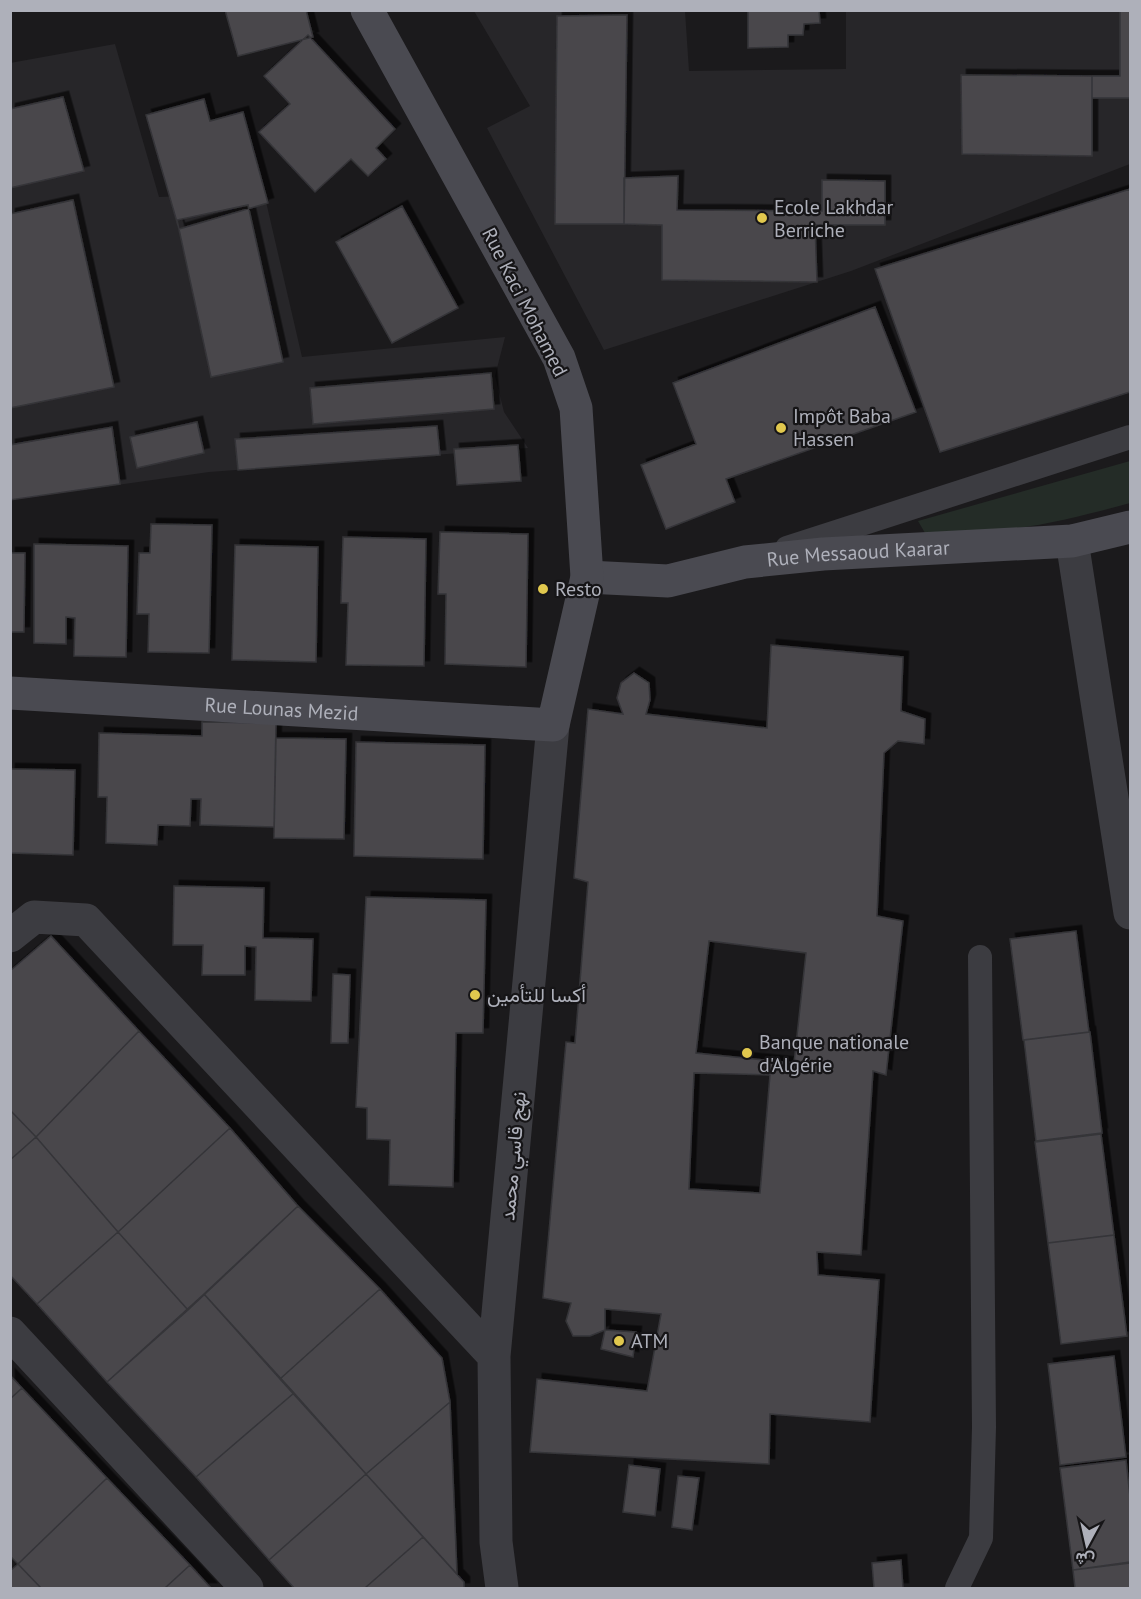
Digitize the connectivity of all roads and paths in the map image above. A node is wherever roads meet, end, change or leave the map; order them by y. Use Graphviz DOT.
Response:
graph roads {
  1 [pos="367,10"];
  2 [pos="1131,437"];
  3 [pos="1131,527"];
  4 [pos="1072,541"];
  5 [pos="745,562"];
  6 [pos="586,577"];
  7 [pos="10,693"];
  8 [pos="553,725"];
  9 [pos="1131,913"];
  10 [pos="10,936"];
  11 [pos="980,957"];
  12 [pos="10,1333"];
  13 [pos="494,1356"];
  14 [pos="247,1588"];
  15 [pos="502,1588"];
  16 [pos="957,1588"];
  1 -- 6 [label="street, Rue Kaci Mohamed"];
  2 -- 5 [label="lane"];
  3 -- 4 [label="street, Rue Messaoud Kaarar"];
  4 -- 5 [label="street, Rue Messaoud Kaarar"];
  4 -- 9 [label="street"];
  5 -- 6 [label="street, Rue Messaoud Kaarar"];
  6 -- 8 [label="street, Rue Kaci Mohamed"];
  7 -- 8 [label="street, Rue Lounas Mezid"];
  8 -- 13 [label="street, نهج قاسي محمد"];
  10 -- 13 [label="street"];
  11 -- 16 [label="lane"];
  12 -- 14 [label="street"];
  13 -- 15 [label="street, نهج قاسي محمد"];
}
